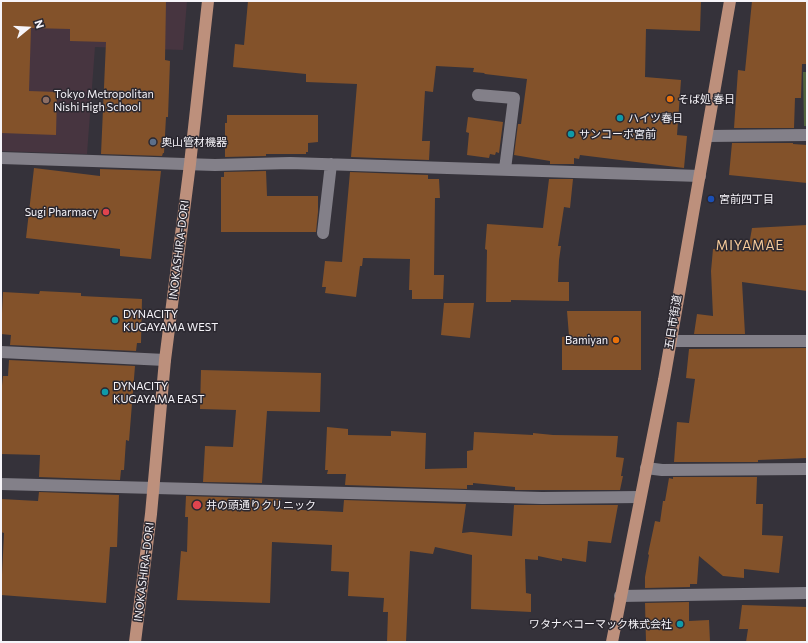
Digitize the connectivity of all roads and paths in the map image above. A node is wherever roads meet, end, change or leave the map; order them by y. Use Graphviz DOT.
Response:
graph roads {
  1 [pos="208,1"];
  2 [pos="730,1"];
  3 [pos="478,95"];
  4 [pos="807,135"];
  5 [pos="707,136"];
  6 [pos="1,158"];
  7 [pos="190,164"];
  8 [pos="331,164"];
  9 [pos="505,169"];
  10 [pos="700,176"];
  11 [pos="323,233"];
  12 [pos="670,341"];
  13 [pos="807,341"];
  14 [pos="1,352"];
  15 [pos="165,360"];
  16 [pos="646,468"];
  17 [pos="807,469"];
  18 [pos="1,484"];
  19 [pos="153,489"];
  20 [pos="640,497"];
  21 [pos="807,593"];
  22 [pos="620,596"];
  23 [pos="135,642"];
  24 [pos="612,642"];
  1 -- 7 [label="main road, INOKASHIRA-DORI"];
  2 -- 5 [label="main road, 五日市街道"];
  3 -- 9 [label="street"];
  4 -- 5 [label="street"];
  5 -- 10 [label="main road, 五日市街道"];
  6 -- 7 [label="street"];
  7 -- 8 [label="street"];
  7 -- 15 [label="main road, INOKASHIRA-DORI"];
  8 -- 9 [label="street"];
  8 -- 11 [label="street"];
  9 -- 10 [label="street"];
  10 -- 12 [label="main road, 五日市街道"];
  12 -- 13 [label="street"];
  12 -- 16 [label="main road, 五日市街道"];
  14 -- 15 [label="street"];
  15 -- 19 [label="main road, INOKASHIRA-DORI"];
  16 -- 17 [label="street"];
  16 -- 20 [label="main road, 五日市街道"];
  18 -- 19 [label="street"];
  19 -- 20 [label="street"];
  19 -- 23 [label="main road, INOKASHIRA-DORI"];
  20 -- 22 [label="main road, 五日市街道"];
  21 -- 22 [label="street"];
  22 -- 24 [label="main road, 五日市街道"];
}
